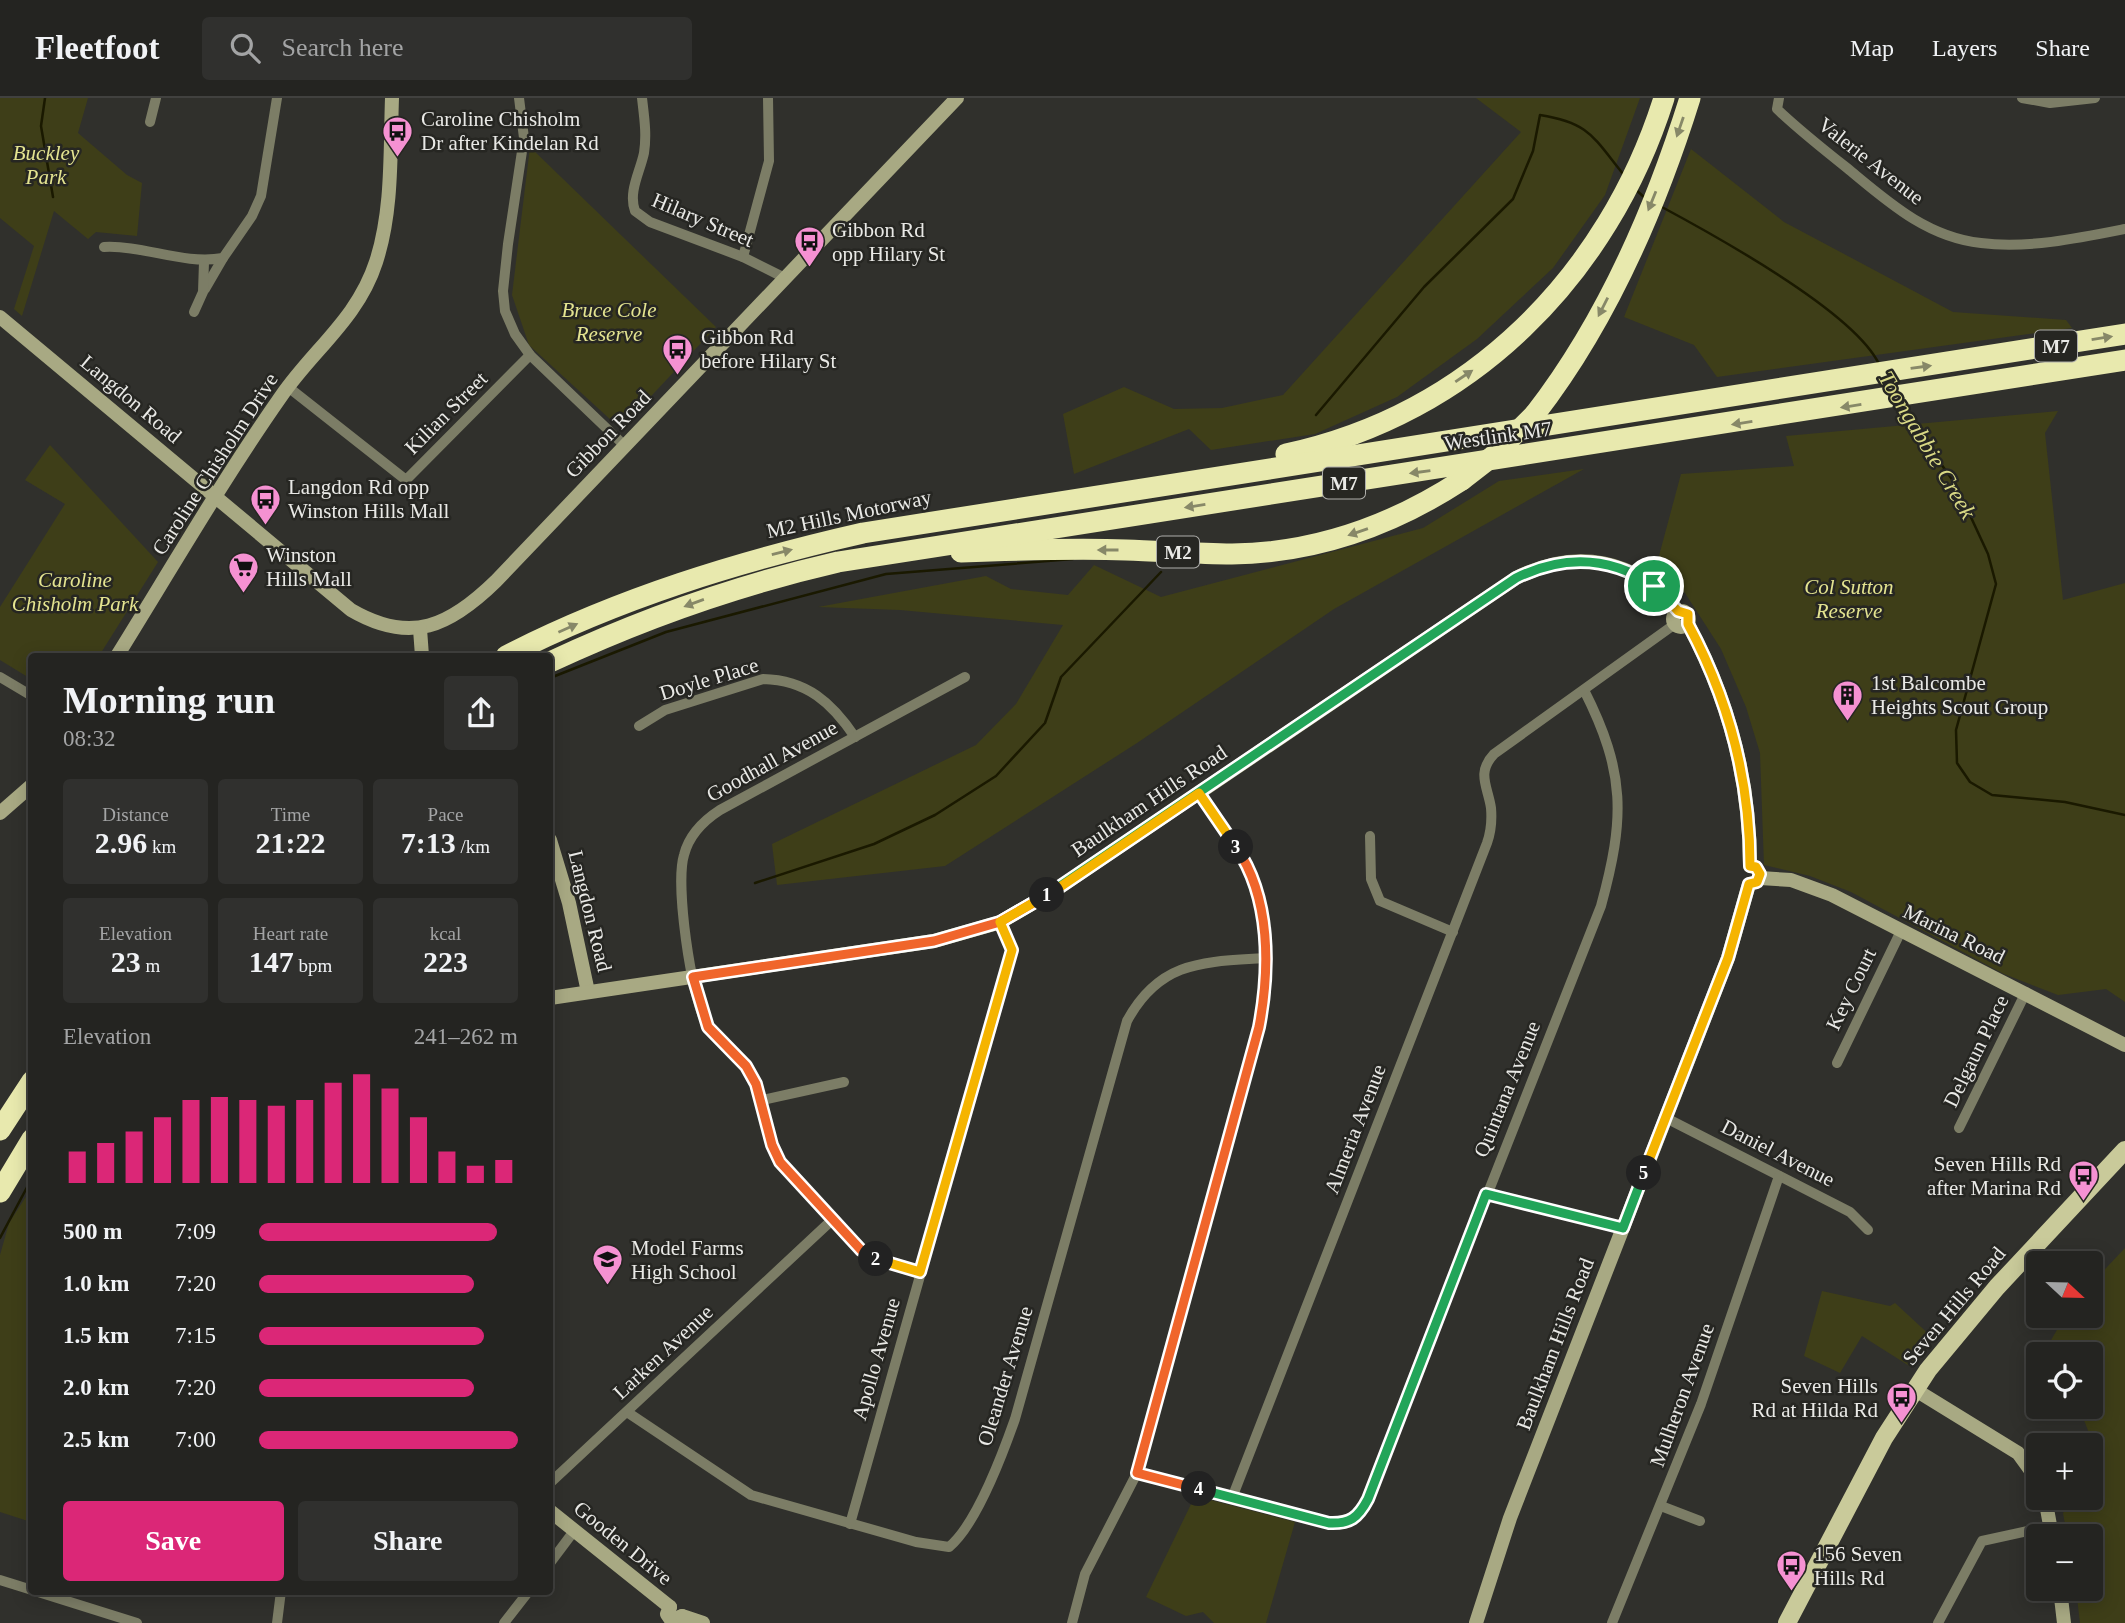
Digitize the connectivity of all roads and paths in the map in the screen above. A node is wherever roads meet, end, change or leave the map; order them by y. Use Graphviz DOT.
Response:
graph roads {
  1 [pos="156,98"];
  2 [pos="277,98"];
  3 [pos="392,98"];
  4 [pos="519,98"];
  5 [pos="642,98"];
  6 [pos="768,98"];
  7 [pos="957,98"];
  8 [pos="1664,98"];
  9 [pos="1690,98"];
  10 [pos="1779,98"];
  11 [pos="2022,98"];
  12 [pos="2095,98"];
  13 [pos="150,122"];
  14 [pos="2125,229"];
  15 [pos="104,247"];
  16 [pos="743,257"];
  17 [pos="223,258"];
  18 [pos="204,262"];
  19 [pos="785,278"];
  20 [pos="203,292"];
  21 [pos="194,312"];
  22 [pos="0,317"];
  23 [pos="2125,334"];
  24 [pos="530,355"];
  25 [pos="2125,360"];
  26 [pos="288,387"];
  27 [pos="625,446"];
  28 [pos="1218,476"];
  29 [pos="216,499"];
  30 [pos="878,554"];
  31 [pos="1680,619"];
  32 [pos="420,629"];
  33 [pos="119,653"];
  34 [pos="422,653"];
  35 [pos="513,653"];
  36 [pos="553,661"];
  37 [pos="0,677"];
  38 [pos="965,677"];
  39 [pos="1584,690"];
  40 [pos="28,694"];
  41 [pos="639,726"];
  42 [pos="855,737"];
  43 [pos="1470,768"];
  44 [pos="1484,771"];
  45 [pos="28,788"];
  46 [pos="1199,793"];
  47 [pos="0,813"];
  48 [pos="1370,836"];
  49 [pos="553,850"];
  50 [pos="1754,881"];
  51 [pos="1000,922"];
  52 [pos="1900,931"];
  53 [pos="1453,932"];
  54 [pos="1266,958"];
  55 [pos="693,977"];
  56 [pos="588,992"];
  57 [pos="2026,992"];
  58 [pos="553,998"];
  59 [pos="2125,1045"];
  60 [pos="1837,1063"];
  61 [pos="844,1082"];
  62 [pos="28,1087"];
  63 [pos="762,1100"];
  64 [pos="1666,1118"];
  65 [pos="1959,1128"];
  66 [pos="0,1130"];
  67 [pos="28,1146"];
  68 [pos="2125,1150"];
  69 [pos="1779,1176"];
  70 [pos="0,1192"];
  71 [pos="1486,1194"];
  72 [pos="832,1220"];
  73 [pos="1623,1228"];
  74 [pos="1868,1230"];
  75 [pos="920,1272"];
  76 [pos="1914,1389"];
  77 [pos="627,1412"];
  78 [pos="2026,1464"];
  79 [pos="1137,1473"];
  80 [pos="553,1480"];
  81 [pos="1233,1498"];
  82 [pos="1661,1506"];
  83 [pos="553,1514"];
  84 [pos="1700,1521"];
  85 [pos="850,1524"];
  86 [pos="574,1531"];
  87 [pos="2026,1535"];
  88 [pos="553,1559"];
  89 [pos="0,1580"];
  90 [pos="28,1588"];
  91 [pos="49,1595"];
  92 [pos="280,1595"];
  93 [pos="526,1595"];
  94 [pos="2061,1601"];
  95 [pos="673,1616"];
  96 [pos="137,1623"];
  97 [pos="277,1623"];
  98 [pos="504,1623"];
  99 [pos="703,1623"];
  100 [pos="1072,1623"];
  101 [pos="1476,1623"];
  102 [pos="1612,1623"];
  103 [pos="1787,1623"];
  104 [pos="1938,1623"];
  105 [pos="2064,1623"];
  1 -- 13 [label="street"];
  2 -- 17 [label="street"];
  3 -- 26 [label="street, Caroline Chisholm Drive"];
  4 -- 24 [label="street"];
  5 -- 16 [label="street, Hilary Street"];
  6 -- 16 [label="street"];
  7 -- 19 [label="street, Gibbon Road"];
  28 -- 8 [label="highway, one-way"];
  9 -- 30 [label="highway, M2, one-way, bridge"];
  10 -- 14 [label="street, Valerie Avenue"];
  11 -- 12 [label="street"];
  15 -- 18 [label="street"];
  16 -- 19 [label="street, Hilary Street"];
  17 -- 18 [label="street"];
  17 -- 20 [label="street"];
  18 -- 20 [label="street"];
  19 -- 27 [label="street, Gibbon Road"];
  20 -- 21 [label="street"];
  22 -- 29 [label="street, Langdon Road"];
  28 -- 23 [label="highway, Westlink M7 / M7, one-way"];
  24 -- 26 [label="street, Kilian Street"];
  24 -- 27 [label="street"];
  25 -- 30 [label="highway, Westlink M7 / M7, one-way"];
  26 -- 29 [label="street, Caroline Chisholm Drive"];
  27 -- 32 [label="street, Gibbon Road"];
  35 -- 28 [label="highway, M2 Hills Motorway, one-way"];
  29 -- 32 [label="street, Langdon Road"];
  29 -- 33 [label="street, Caroline Chisholm Drive"];
  30 -- 36 [label="highway, M2, one-way"];
  31 -- 39 [label="street"];
  31 -- 46 [label="street, Baulkham Hills Road"];
  31 -- 50 [label="street, Baulkham Hills Road"];
  32 -- 34 [label="street"];
  37 -- 40 [label="street"];
  38 -- 42 [label="street, Goodhall Avenue"];
  39 -- 44 [label="street"];
  39 -- 71 [label="street, Quintana Avenue"];
  41 -- 42 [label="street, Doyle Place"];
  42 -- 55 [label="street, Goodhall Avenue"];
  43 -- 44 [label="street"];
  44 -- 53 [label="street, Almeria Avenue"];
  45 -- 47 [label="street"];
  46 -- 51 [label="street, Baulkham Hills Road"];
  46 -- 54 [label="street"];
  48 -- 53 [label="street"];
  49 -- 56 [label="street, Langdon Road"];
  50 -- 52 [label="street, Marina Road"];
  50 -- 64 [label="street, Baulkham Hills Road"];
  51 -- 55 [label="street, Baulkham Hills Road"];
  51 -- 75 [label="street, Apollo Avenue"];
  52 -- 57 [label="street, Marina Road"];
  52 -- 60 [label="street, Key Court"];
  53 -- 81 [label="street, Almeria Avenue"];
  54 -- 79 [label="street"];
  54 -- 85 [label="street, Oleander Avenue"];
  55 -- 56 [label="street, Baulkham Hills Road"];
  55 -- 63 [label="street, Goodhall Avenue"];
  56 -- 58 [label="street"];
  57 -- 59 [label="street, Marina Road"];
  57 -- 65 [label="street, Delgaun Place"];
  61 -- 63 [label="street"];
  62 -- 66 [label="highway"];
  63 -- 72 [label="street, Goodhall Avenue"];
  64 -- 69 [label="street, Daniel Avenue"];
  64 -- 73 [label="street, Baulkham Hills Road"];
  67 -- 70 [label="highway"];
  68 -- 76 [label="main road, Seven Hills Road"];
  69 -- 74 [label="street, Daniel Avenue"];
  69 -- 82 [label="street, Mulheron Avenue"];
  71 -- 73 [label="street"];
  71 -- 81 [label="street, Quintana Avenue"];
  72 -- 75 [label="street, Goodhall Avenue"];
  72 -- 77 [label="street, Larken Avenue"];
  73 -- 101 [label="street, Baulkham Hills Road"];
  75 -- 85 [label="street, Apollo Avenue"];
  76 -- 78 [label="street"];
  76 -- 103 [label="main road, Seven Hills Road"];
  77 -- 80 [label="street, Larken Avenue"];
  77 -- 85 [label="street, Oleander Avenue"];
  79 -- 81 [label="street, Quintana Avenue"];
  79 -- 100 [label="street"];
  82 -- 84 [label="street"];
  82 -- 102 [label="street, Mulheron Avenue"];
  83 -- 86 [label="street, Gooden Drive"];
  86 -- 88 [label="street"];
  86 -- 95 [label="street, Gooden Drive"];
  87 -- 104 [label="street"];
  89 -- 90 [label="street"];
  91 -- 96 [label="street"];
  92 -- 97 [label="street"];
  93 -- 98 [label="street"];
  94 -- 105 [label="street"];
  95 -- 99 [label="street, Gooden Drive"];
}
